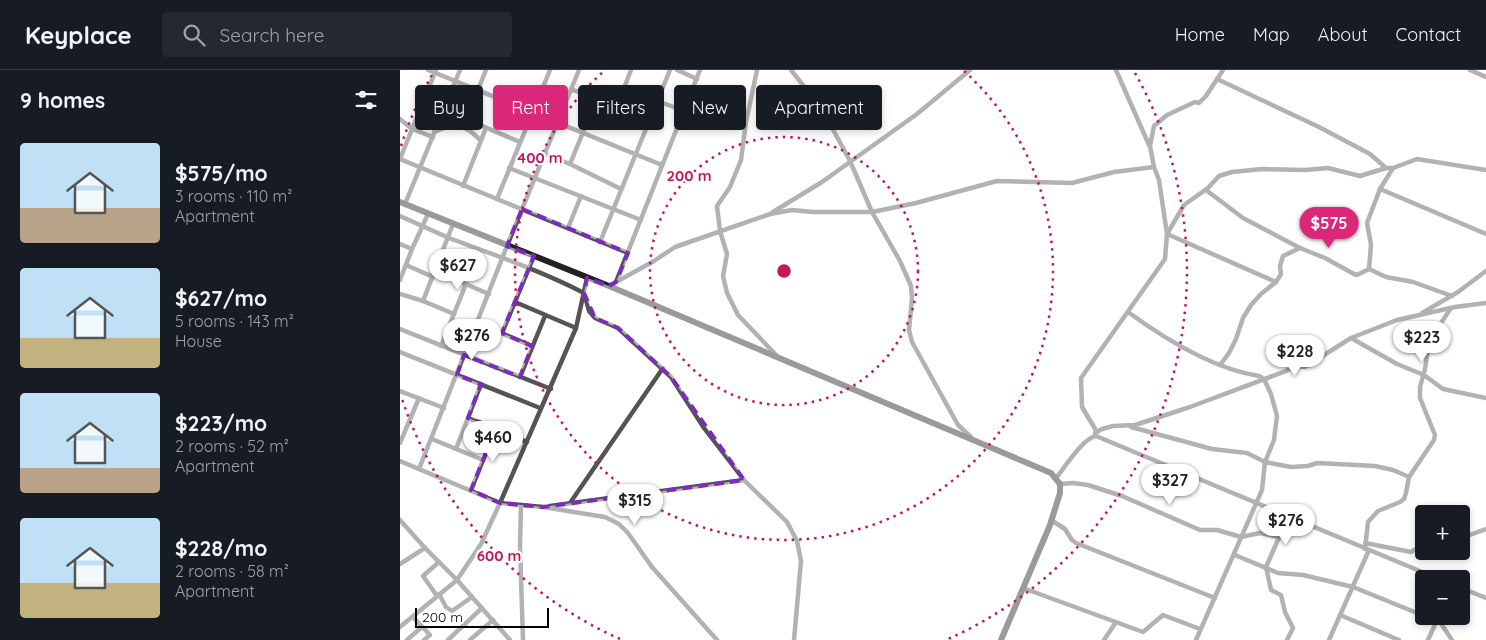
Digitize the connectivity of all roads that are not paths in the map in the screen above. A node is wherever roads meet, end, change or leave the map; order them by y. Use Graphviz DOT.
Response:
graph roads {
  1 [pos="428,70"];
  2 [pos="460,70"];
  3 [pos="486,70"];
  4 [pos="550,70"];
  5 [pos="579,70"];
  6 [pos="631,70"];
  7 [pos="670,70"];
  8 [pos="677,70"];
  9 [pos="700,70"];
  10 [pos="758,70"];
  11 [pos="791,70"];
  12 [pos="970,70"];
  13 [pos="1116,70"];
  14 [pos="1223,70"];
  15 [pos="1470,70"];
  16 [pos="435,71"];
  17 [pos="1486,77"];
  18 [pos="697,79"];
  19 [pos="1217,79"];
  20 [pos="456,81"];
  21 [pos="454,85"];
  22 [pos="465,85"];
  23 [pos="480,85"];
  24 [pos="544,85"];
  25 [pos="625,85"];
  26 [pos="664,85"];
  27 [pos="695,85"];
  28 [pos="572,90"];
  29 [pos="578,92"];
  30 [pos="568,99"];
  31 [pos="400,119"];
  32 [pos="483,127"];
  33 [pos="568,127"];
  34 [pos="486,128"];
  35 [pos="412,129"];
  36 [pos="436,130"];
  37 [pos="525,130"];
  38 [pos="555,130"];
  39 [pos="584,130"];
  40 [pos="646,130"];
  41 [pos="676,130"];
  42 [pos="583,133"];
  43 [pos="434,135"];
  44 [pos="481,141"];
  45 [pos="520,142"];
  46 [pos="1150,146"];
  47 [pos="545,154"];
  48 [pos="636,154"];
  49 [pos="400,159"];
  50 [pos="850,161"];
  51 [pos="570,164"];
  52 [pos="662,165"];
  53 [pos="420,167"];
  54 [pos="1154,167"];
  55 [pos="509,168"];
  56 [pos="1386,168"];
  57 [pos="1393,168"];
  58 [pos="1486,170"];
  59 [pos="535,178"];
  60 [pos="463,186"];
  61 [pos="621,189"];
  62 [pos="1380,189"];
  63 [pos="1206,190"];
  64 [pos="581,196"];
  65 [pos="497,199"];
  66 [pos="402,203"];
  67 [pos="522,209"];
  68 [pos="613,210"];
  69 [pos="872,212"];
  70 [pos="428,214"];
  71 [pos="770,214"];
  72 [pos="400,216"];
  73 [pos="641,220"];
  74 [pos="453,224"];
  75 [pos="423,226"];
  76 [pos="568,228"];
  77 [pos="720,231"];
  78 [pos="1167,234"];
  79 [pos="1486,234"];
  80 [pos="448,237"];
  81 [pos="600,242"];
  82 [pos="400,244"];
  83 [pos="507,246"];
  84 [pos="1300,248"];
  85 [pos="412,249"];
  86 [pos="628,252"];
  87 [pos="534,256"];
  88 [pos="503,258"];
  89 [pos="406,265"];
  90 [pos="528,269"];
  91 [pos="1369,269"];
  92 [pos="435,271"];
  93 [pos="1486,271"];
  94 [pos="433,277"];
  95 [pos="587,278"];
  96 [pos="400,280"];
  97 [pos="616,282"];
  98 [pos="1276,282"];
  99 [pos="466,284"];
  100 [pos="609,286"];
  101 [pos="584,293"];
  102 [pos="400,294"];
  103 [pos="488,294"];
  104 [pos="1452,296"];
  105 [pos="423,301"];
  106 [pos="515,302"];
  107 [pos="1486,303"];
  108 [pos="1451,308"];
  109 [pos="1128,312"];
  110 [pos="454,314"];
  111 [pos="1418,315"];
  112 [pos="545,316"];
  113 [pos="477,323"];
  114 [pos="576,328"];
  115 [pos="400,330"];
  116 [pos="502,333"];
  117 [pos="1351,338"];
  118 [pos="441,346"];
  119 [pos="532,346"];
  120 [pos="401,354"];
  121 [pos="464,355"];
  122 [pos="779,359"];
  123 [pos="1220,365"];
  124 [pos="663,368"];
  125 [pos="457,374"];
  126 [pos="1424,375"];
  127 [pos="520,377"];
  128 [pos="1264,379"];
  129 [pos="481,384"];
  130 [pos="550,389"];
  131 [pos="400,392"];
  132 [pos="419,398"];
  133 [pos="1486,398"];
  134 [pos="444,408"];
  135 [pos="540,408"];
  136 [pos="468,418"];
  137 [pos="1126,425"];
  138 [pos="400,426"];
  139 [pos="406,428"];
  140 [pos="496,428"];
  141 [pos="1097,432"];
  142 [pos="1093,436"];
  143 [pos="972,438"];
  144 [pos="432,439"];
  145 [pos="527,442"];
  146 [pos="400,443"];
  147 [pos="456,449"];
  148 [pos="400,460"];
  149 [pos="484,460"];
  150 [pos="1265,462"];
  151 [pos="419,469"];
  152 [pos="1408,477"];
  153 [pos="744,480"];
  154 [pos="1058,481"];
  155 [pos="471,490"];
  156 [pos="500,503"];
  157 [pos="570,503"];
  158 [pos="1257,504"];
  159 [pos="521,505"];
  160 [pos="543,507"];
  161 [pos="1288,516"];
  162 [pos="400,520"];
  163 [pos="1051,520"];
  164 [pos="406,527"];
  165 [pos="1486,529"];
  166 [pos="400,532"];
  167 [pos="1470,535"];
  168 [pos="1241,537"];
  169 [pos="1279,537"];
  170 [pos="1365,543"];
  171 [pos="425,548"];
  172 [pos="1367,550"];
  173 [pos="1415,550"];
  174 [pos="1235,555"];
  175 [pos="439,562"];
  176 [pos="400,564"];
  177 [pos="1266,567"];
  178 [pos="1417,570"];
  179 [pos="457,580"];
  180 [pos="1353,587"];
  181 [pos="1023,588"];
  182 [pos="1470,592"];
  183 [pos="438,595"];
  184 [pos="472,597"];
  185 [pos="1215,598"];
  186 [pos="1486,598"];
  187 [pos="482,608"];
  188 [pos="1415,612"];
  189 [pos="1340,615"];
  190 [pos="414,617"];
  191 [pos="493,620"];
  192 [pos="1116,622"];
  193 [pos="1435,625"];
  194 [pos="1443,625"];
  195 [pos="400,627"];
  196 [pos="422,627"];
  197 [pos="1200,629"];
  198 [pos="451,639"];
  199 [pos="407,640"];
  200 [pos="424,640"];
  201 [pos="470,640"];
  202 [pos="510,640"];
  203 [pos="523,640"];
  204 [pos="717,640"];
  205 [pos="794,640"];
  206 [pos="1001,640"];
  207 [pos="1104,640"];
  208 [pos="1196,640"];
  209 [pos="1287,640"];
  210 [pos="1329,640"];
  211 [pos="1400,640"];
  212 [pos="1428,640"];
  213 [pos="1452,640"];
  1 -- 16 [label="street"];
  2 -- 20 [label="street"];
  3 -- 23 [label="street"];
  4 -- 24 [label="street"];
  5 -- 28 [label="street"];
  6 -- 25 [label="street"];
  7 -- 26 [label="street"];
  8 -- 18 [label="street"];
  9 -- 18 [label="street"];
  10 -- 77 [label="street"];
  11 -- 50 [label="street"];
  12 -- 50 [label="street"];
  13 -- 46 [label="street"];
  14 -- 19 [label="street"];
  15 -- 17 [label="street"];
  16 -- 20 [label="street"];
  16 -- 35 [label="street"];
  18 -- 27 [label="street"];
  19 -- 46 [label="street"];
  19 -- 56 [label="street"];
  20 -- 21 [label="street"];
  20 -- 22 [label="street"];
  28 -- 29 [label="street"];
  28 -- 30 [label="street"];
  31 -- 35 [label="street"];
  32 -- 34 [label="street"];
  33 -- 42 [label="street"];
  34 -- 44 [label="street"];
  34 -- 45 [label="street"];
  35 -- 43 [label="street"];
  35 -- 49 [label="street"];
  36 -- 43 [label="street"];
  37 -- 45 [label="street"];
  38 -- 47 [label="street"];
  39 -- 42 [label="street"];
  40 -- 48 [label="street"];
  41 -- 52 [label="street"];
  42 -- 48 [label="street"];
  42 -- 51 [label="street"];
  43 -- 44 [label="street"];
  43 -- 53 [label="street"];
  44 -- 60 [label="street"];
  45 -- 55 [label="street"];
  46 -- 54 [label="street"];
  47 -- 51 [label="street"];
  47 -- 59 [label="street"];
  48 -- 52 [label="street"];
  48 -- 61 [label="street"];
  49 -- 53 [label="street"];
  50 -- 69 [label="street"];
  50 -- 71 [label="street"];
  51 -- 61 [label="street"];
  52 -- 73 [label="street"];
  53 -- 60 [label="street"];
  53 -- 66 [label="street"];
  54 -- 69 [label="street"];
  54 -- 78 [label="street"];
  55 -- 59 [label="street"];
  55 -- 65 [label="street"];
  56 -- 57 [label="street"];
  56 -- 63 [label="street"];
  57 -- 58 [label="street"];
  57 -- 62 [label="street"];
  59 -- 64 [label="street"];
  59 -- 67 [label="street"];
  60 -- 65 [label="street"];
  61 -- 68 [label="street"];
  62 -- 79 [label="street"];
  62 -- 91 [label="street"];
  63 -- 78 [label="street"];
  63 -- 84 [label="street"];
  64 -- 68 [label="street"];
  64 -- 76 [label="street"];
  65 -- 67 [label="street"];
  66 -- 70 [label="street"];
  67 -- 76 [label="street"];
  67 -- 83 [label="street"];
  68 -- 73 [label="street"];
  68 -- 81 [label="street"];
  69 -- 71 [label="street"];
  69 -- 143 [label="street"];
  70 -- 74 [label="street"];
  70 -- 75 [label="street"];
  71 -- 77 [label="street"];
  72 -- 75 [label="street"];
  73 -- 86 [label="street"];
  74 -- 80 [label="street"];
  74 -- 83 [label="street"];
  75 -- 80 [label="street"];
  75 -- 85 [label="street"];
  76 -- 81 [label="street"];
  77 -- 97 [label="street"];
  77 -- 122 [label="street"];
  78 -- 98 [label="street"];
  78 -- 109 [label="street"];
  80 -- 88 [label="street"];
  80 -- 92 [label="street"];
  81 -- 86 [label="street"];
  82 -- 85 [label="street"];
  83 -- 87 [label="street"];
  83 -- 88 [label="street"];
  84 -- 91 [label="street"];
  84 -- 98 [label="street"];
  85 -- 89 [label="street"];
  86 -- 97 [label="street"];
  87 -- 90 [label="street"];
  87 -- 95 [label="street"];
  88 -- 90 [label="street"];
  88 -- 103 [label="street"];
  89 -- 94 [label="street"];
  89 -- 96 [label="street"];
  90 -- 101 [label="street"];
  90 -- 106 [label="street"];
  91 -- 104 [label="street"];
  92 -- 94 [label="street"];
  92 -- 99 [label="street"];
  93 -- 104 [label="street"];
  94 -- 105 [label="street"];
  95 -- 100 [label="street"];
  95 -- 101 [label="street"];
  97 -- 100 [label="street"];
  98 -- 123 [label="street"];
  99 -- 103 [label="street"];
  99 -- 110 [label="street"];
  100 -- 122 [label="street"];
  101 -- 114 [label="street"];
  101 -- 124 [label="street"];
  102 -- 105 [label="street"];
  103 -- 113 [label="street"];
  104 -- 111 [label="street"];
  105 -- 110 [label="street"];
  106 -- 112 [label="street"];
  106 -- 116 [label="street"];
  107 -- 108 [label="street"];
  108 -- 111 [label="street"];
  108 -- 126 [label="street"];
  109 -- 123 [label="street"];
  109 -- 141 [label="street"];
  110 -- 118 [label="street"];
  111 -- 117 [label="street"];
  112 -- 114 [label="street"];
  112 -- 119 [label="street"];
  113 -- 116 [label="street"];
  113 -- 121 [label="street"];
  114 -- 130 [label="street"];
  115 -- 118 [label="street"];
  116 -- 119 [label="street"];
  117 -- 126 [label="street"];
  117 -- 128 [label="street"];
  118 -- 121 [label="street"];
  119 -- 127 [label="street"];
  120 -- 125 [label="street"];
  121 -- 125 [label="street"];
  121 -- 127 [label="street"];
  122 -- 143 [label="street"];
  123 -- 128 [label="street"];
  124 -- 153 [label="street"];
  124 -- 157 [label="street"];
  125 -- 129 [label="street"];
  125 -- 134 [label="street"];
  126 -- 133 [label="street"];
  126 -- 152 [label="street"];
  127 -- 130 [label="street"];
  128 -- 137 [label="street"];
  128 -- 150 [label="street"];
  129 -- 135 [label="street"];
  129 -- 136 [label="street"];
  130 -- 135 [label="street"];
  131 -- 132 [label="street"];
  132 -- 134 [label="street"];
  132 -- 139 [label="street"];
  134 -- 144 [label="street"];
  135 -- 145 [label="street"];
  136 -- 140 [label="street"];
  136 -- 147 [label="street"];
  137 -- 141 [label="street"];
  137 -- 150 [label="street"];
  138 -- 139 [label="street"];
  139 -- 146 [label="street"];
  140 -- 145 [label="street"];
  140 -- 149 [label="street"];
  141 -- 142 [label="street"];
  142 -- 154 [label="street"];
  142 -- 158 [label="street"];
  143 -- 154 [label="street"];
  144 -- 147 [label="street"];
  144 -- 151 [label="street"];
  145 -- 156 [label="street"];
  147 -- 149 [label="street"];
  148 -- 151 [label="street"];
  149 -- 155 [label="street"];
  150 -- 152 [label="street"];
  150 -- 158 [label="street"];
  151 -- 155 [label="street"];
  152 -- 170 [label="street"];
  153 -- 157 [label="street"];
  153 -- 205 [label="street"];
  154 -- 163 [label="street"];
  154 -- 168 [label="street"];
  155 -- 156 [label="street"];
  156 -- 159 [label="street"];
  156 -- 179 [label="street"];
  157 -- 160 [label="street"];
  158 -- 161 [label="street"];
  158 -- 168 [label="street"];
  159 -- 160 [label="street"];
  159 -- 203 [label="street"];
  160 -- 204 [label="street"];
  161 -- 169 [label="street"];
  161 -- 172 [label="street"];
  162 -- 164 [label="street"];
  163 -- 181 [label="street"];
  163 -- 185 [label="street"];
  164 -- 166 [label="street"];
  164 -- 171 [label="street"];
  165 -- 167 [label="street"];
  168 -- 169 [label="street"];
  168 -- 174 [label="street"];
  169 -- 177 [label="street"];
  170 -- 172 [label="street"];
  170 -- 173 [label="street"];
  171 -- 175 [label="street"];
  171 -- 176 [label="street"];
  172 -- 178 [label="street"];
  172 -- 180 [label="street"];
  174 -- 177 [label="street"];
  174 -- 185 [label="street"];
  175 -- 179 [label="street"];
  175 -- 183 [label="street"];
  177 -- 180 [label="street"];
  177 -- 209 [label="street"];
  179 -- 183 [label="street"];
  179 -- 184 [label="street"];
  180 -- 188 [label="street"];
  180 -- 189 [label="street"];
  181 -- 192 [label="street"];
  181 -- 206 [label="street"];
  182 -- 186 [label="street"];
  183 -- 184 [label="street"];
  183 -- 190 [label="street"];
  184 -- 187 [label="street"];
  185 -- 197 [label="street"];
  187 -- 191 [label="street"];
  187 -- 198 [label="street"];
  189 -- 210 [label="street"];
  189 -- 211 [label="street"];
  190 -- 195 [label="street"];
  190 -- 196 [label="street"];
  191 -- 201 [label="street"];
  191 -- 202 [label="street"];
  192 -- 197 [label="street"];
  192 -- 207 [label="street"];
  193 -- 212 [label="street"];
  194 -- 213 [label="street"];
  196 -- 199 [label="street"];
  196 -- 200 [label="street"];
  197 -- 208 [label="street"];
}
